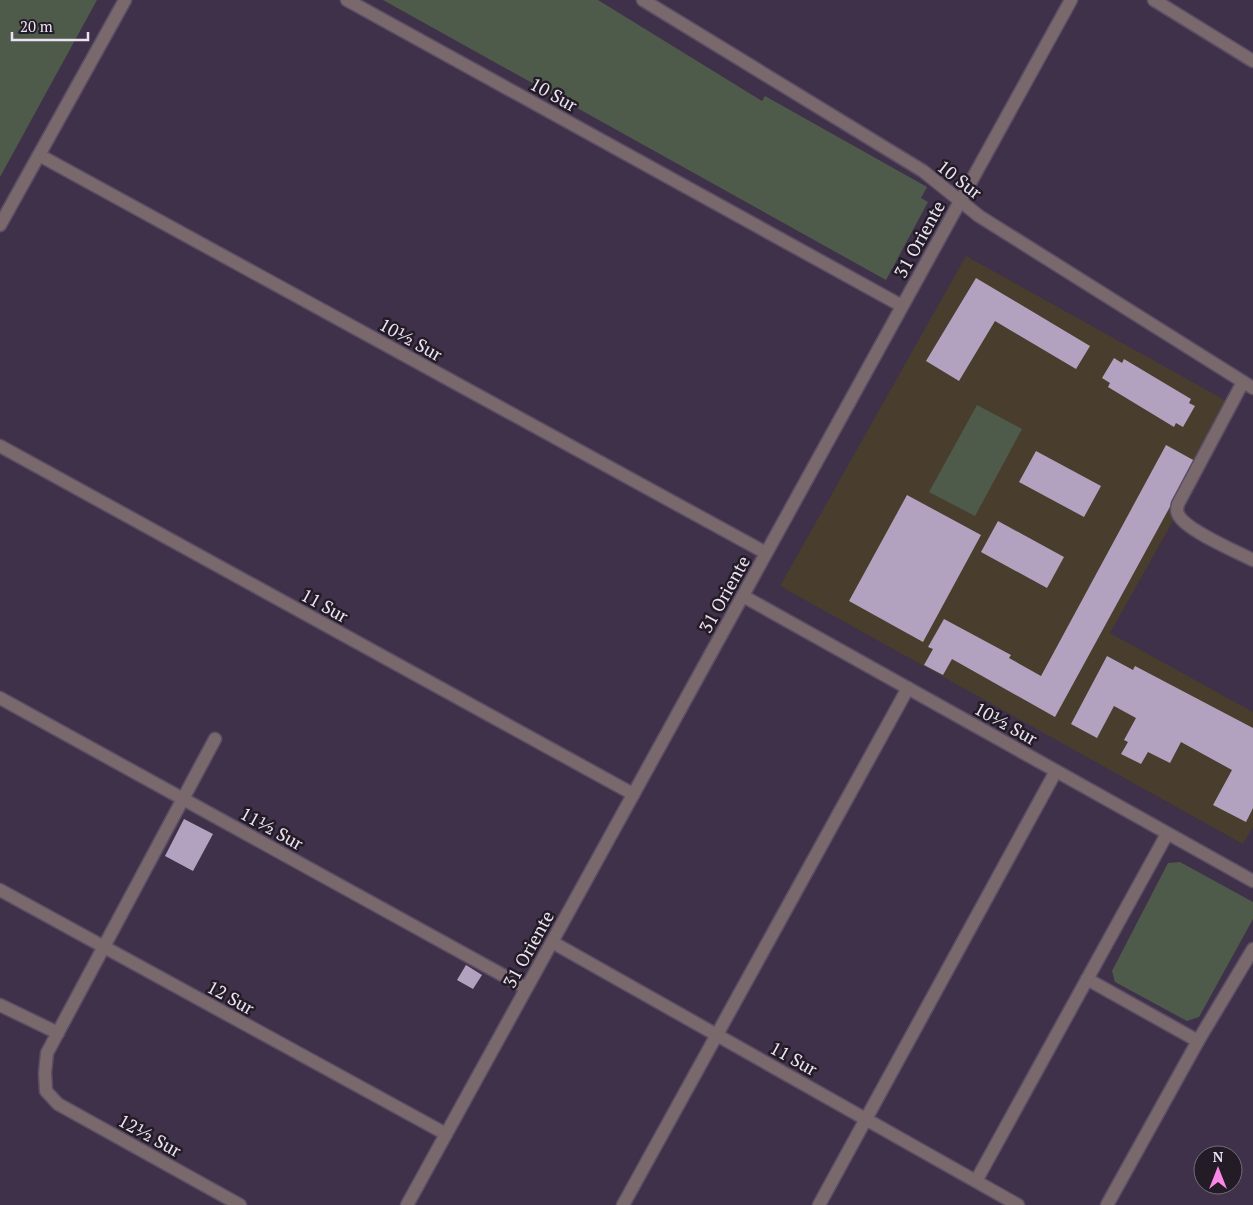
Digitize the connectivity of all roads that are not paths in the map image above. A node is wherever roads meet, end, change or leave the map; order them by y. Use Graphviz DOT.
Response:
graph roads {
  1 [pos="125,0"];
  2 [pos="347,0"];
  3 [pos="643,0"];
  4 [pos="1071,0"];
  5 [pos="1154,0"];
  6 [pos="1253,61"];
  7 [pos="39,155"];
  8 [pos="960,201"];
  9 [pos="0,225"];
  10 [pos="902,306"];
  11 [pos="1248,385"];
  12 [pos="0,446"];
  13 [pos="766,553"];
  14 [pos="1253,560"];
  15 [pos="742,596"];
  16 [pos="908,688"];
  17 [pos="0,698"];
  18 [pos="215,739"];
  19 [pos="1056,771"];
  20 [pos="633,794"];
  21 [pos="183,799"];
  22 [pos="1167,834"];
  23 [pos="1253,881"];
  24 [pos="0,890"];
  25 [pos="552,942"];
  26 [pos="104,948"];
  27 [pos="1253,949"];
  28 [pos="1087,979"];
  29 [pos="526,988"];
  30 [pos="0,1005"];
  31 [pos="58,1033"];
  32 [pos="717,1035"];
  33 [pos="1198,1041"];
  34 [pos="866,1119"];
  35 [pos="446,1134"];
  36 [pos="976,1181"];
  37 [pos="240,1205"];
  38 [pos="407,1205"];
  39 [pos="623,1205"];
  40 [pos="819,1205"];
  41 [pos="1018,1205"];
  42 [pos="1107,1205"];
  1 -- 7 [label="street"];
  2 -- 10 [label="street, 10 Sur"];
  3 -- 8 [label="street, 10 Sur"];
  4 -- 8 [label="street, 31 Oriente"];
  5 -- 6 [label="street"];
  7 -- 9 [label="street"];
  7 -- 13 [label="street, 10½ Sur"];
  8 -- 10 [label="street, 31 Oriente"];
  8 -- 11 [label="street, 10 Sur"];
  10 -- 13 [label="street, 31 Oriente"];
  11 -- 14 [label="street"];
  12 -- 20 [label="street, 11 Sur"];
  13 -- 15 [label="street, 31 Oriente"];
  15 -- 16 [label="street, 10½ Sur"];
  15 -- 20 [label="street, 31 Oriente"];
  16 -- 19 [label="street, 10½ Sur"];
  16 -- 32 [label="street"];
  17 -- 21 [label="street, 11½ Sur"];
  18 -- 21 [label="street"];
  19 -- 22 [label="street, 10½ Sur"];
  19 -- 34 [label="street"];
  20 -- 25 [label="street, 31 Oriente"];
  21 -- 26 [label="street"];
  21 -- 29 [label="street, 11½ Sur"];
  22 -- 23 [label="street, 10½ Sur"];
  22 -- 28 [label="street"];
  24 -- 26 [label="street, 12 Sur"];
  25 -- 29 [label="street, 31 Oriente"];
  25 -- 32 [label="street, 11 Sur"];
  26 -- 31 [label="street"];
  26 -- 35 [label="street, 12 Sur"];
  27 -- 33 [label="street"];
  28 -- 33 [label="street"];
  28 -- 36 [label="street"];
  29 -- 35 [label="street, 31 Oriente"];
  30 -- 31 [label="street"];
  31 -- 37 [label="street, 12½ Sur"];
  32 -- 34 [label="street, 11 Sur"];
  32 -- 39 [label="street"];
  33 -- 42 [label="street"];
  34 -- 36 [label="street, 11 Sur"];
  34 -- 40 [label="street"];
  35 -- 38 [label="street, 31 Oriente"];
  36 -- 41 [label="street, 11 Sur"];
}
